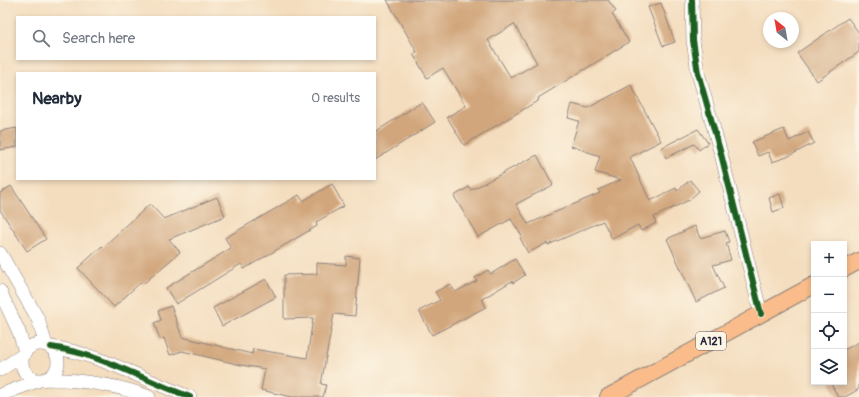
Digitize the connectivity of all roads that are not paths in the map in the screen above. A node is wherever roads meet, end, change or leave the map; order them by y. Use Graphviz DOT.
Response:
graph roads {
  1 [pos="692,0"];
  2 [pos="0,253"];
  3 [pos="859,261"];
  4 [pos="847,267"];
  5 [pos="811,287"];
  6 [pos="0,291"];
  7 [pos="760,314"];
  8 [pos="49,346"];
  9 [pos="24,354"];
  10 [pos="0,370"];
  11 [pos="43,379"];
  12 [pos="0,395"];
  13 [pos="144,396"];
  14 [pos="190,397"];
  15 [pos="608,397"];
  1 -- 7 [label="street"];
  2 -- 8 [label="street"];
  3 -- 4 [label="main road"];
  5 -- 7 [label="main road, A121"];
  6 -- 9 [label="street"];
  7 -- 15 [label="main road, A121"];
  8 -- 9 [label="street"];
  8 -- 11 [label="street"];
  8 -- 14 [label="street"];
  9 -- 10 [label="street"];
  9 -- 11 [label="street"];
  11 -- 12 [label="street"];
  11 -- 13 [label="street"];
}
